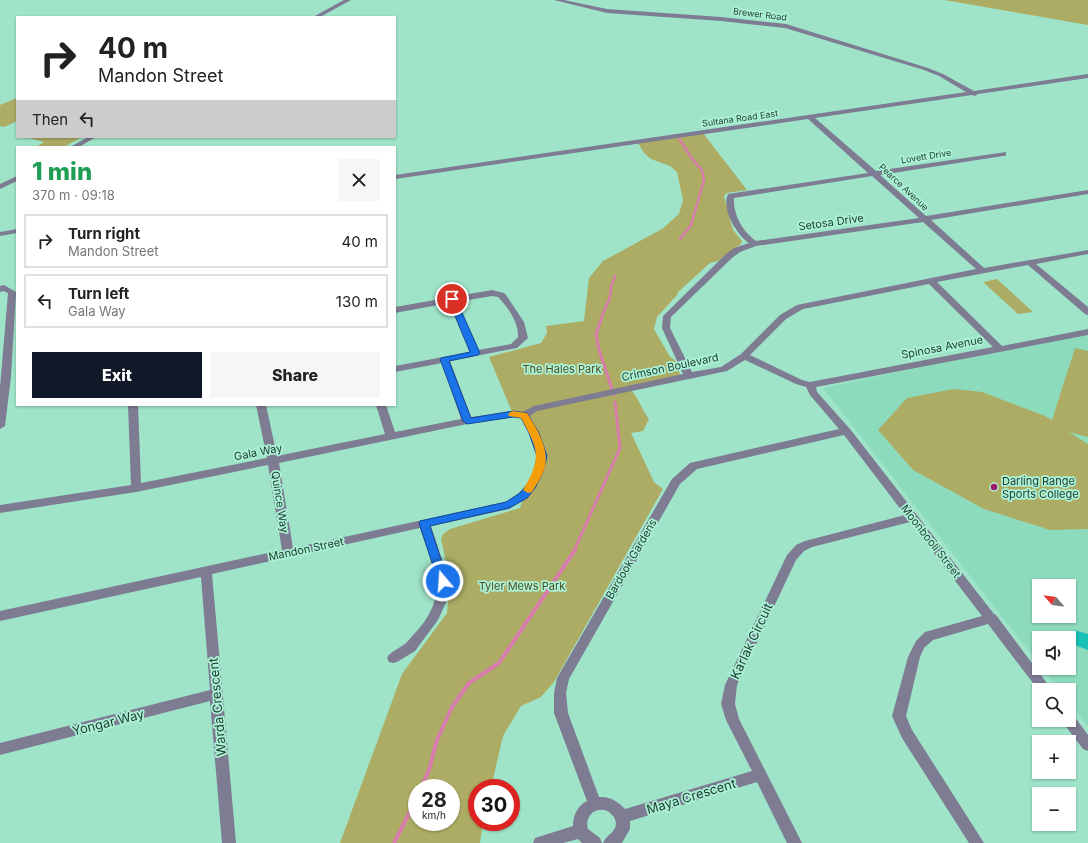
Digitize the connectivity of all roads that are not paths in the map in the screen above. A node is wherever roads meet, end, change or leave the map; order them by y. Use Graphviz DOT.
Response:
graph roads {
  1 [pos="348,0"];
  2 [pos="557,0"];
  3 [pos="318,16"];
  4 [pos="1088,76"];
  5 [pos="975,94"];
  6 [pos="811,118"];
  7 [pos="91,138"];
  8 [pos="76,146"];
  9 [pos="1003,154"];
  10 [pos="876,174"];
  11 [pos="396,177"];
  12 [pos="16,179"];
  13 [pos="0,187"];
  14 [pos="1088,192"];
  15 [pos="924,219"];
  16 [pos="16,231"];
  17 [pos="0,234"];
  18 [pos="755,244"];
  19 [pos="1088,252"];
  20 [pos="1029,262"];
  21 [pos="982,270"];
  22 [pos="931,281"];
  23 [pos="0,289"];
  24 [pos="452,299"];
  25 [pos="396,310"];
  26 [pos="1088,312"];
  27 [pos="1088,332"];
  28 [pos="999,348"];
  29 [pos="475,353"];
  30 [pos="744,356"];
  31 [pos="444,359"];
  32 [pos="396,369"];
  33 [pos="16,375"];
  34 [pos="689,376"];
  35 [pos="6,377"];
  36 [pos="812,389"];
  37 [pos="133,406"];
  38 [pos="261,406"];
  39 [pos="381,406"];
  40 [pos="522,414"];
  41 [pos="467,421"];
  42 [pos="0,426"];
  43 [pos="846,431"];
  44 [pos="391,437"];
  45 [pos="273,461"];
  46 [pos="136,488"];
  47 [pos="0,509"];
  48 [pos="912,517"];
  49 [pos="424,523"];
  50 [pos="288,553"];
  51 [pos="206,571"];
  52 [pos="0,616"];
  53 [pos="992,618"];
  54 [pos="394,658"];
  55 [pos="1041,683"];
  56 [pos="216,694"];
  57 [pos="1074,727"];
  58 [pos="1088,745"];
  59 [pos="0,749"];
  60 [pos="760,775"];
  61 [pos="596,804"];
  62 [pos="622,817"];
  63 [pos="581,831"];
  64 [pos="229,843"];
  65 [pos="540,843"];
  66 [pos="595,843"];
  67 [pos="610,843"];
  68 [pos="795,843"];
  69 [pos="977,843"];
  1 -- 3 [label="street"];
  2 -- 5 [label="street, Brewer Road"];
  4 -- 5 [label="street, Sultana Road East"];
  5 -- 6 [label="street, Sultana Road East"];
  6 -- 10 [label="street, Pearce Avenue"];
  6 -- 11 [label="street, Sultana Road East"];
  7 -- 8 [label="street"];
  9 -- 10 [label="street, Lovett Drive"];
  10 -- 15 [label="street, Pearce Avenue"];
  10 -- 18 [label="street, Lovett Drive"];
  12 -- 13 [label="street"];
  14 -- 15 [label="street, Setosa Drive"];
  15 -- 18 [label="street, Setosa Drive"];
  15 -- 21 [label="street, Pearce Avenue"];
  16 -- 17 [label="street"];
  18 -- 34 [label="street, Setosa Drive"];
  19 -- 20 [label="street"];
  20 -- 21 [label="street"];
  20 -- 26 [label="street"];
  21 -- 22 [label="street, Crimson Boulevard"];
  22 -- 28 [label="street"];
  22 -- 30 [label="street, Crimson Boulevard"];
  23 -- 35 [label="street"];
  24 -- 25 [label="street"];
  24 -- 29 [label="street"];
  24 -- 29 [label="street"];
  27 -- 28 [label="street, Spinosa Avenue"];
  28 -- 36 [label="street, Spinosa Avenue"];
  29 -- 31 [label="street"];
  30 -- 34 [label="street, Crimson Boulevard"];
  30 -- 36 [label="street"];
  31 -- 32 [label="street"];
  31 -- 41 [label="street"];
  33 -- 35 [label="street"];
  34 -- 40 [label="street, Crimson Boulevard"];
  35 -- 42 [label="street"];
  36 -- 43 [label="street, Moonbooli Street"];
  37 -- 46 [label="street"];
  38 -- 45 [label="street, Quince Way"];
  39 -- 44 [label="street"];
  40 -- 41 [label="street, Gala Way"];
  40 -- 49 [label="street, Mandon Street"];
  41 -- 44 [label="street, Gala Way"];
  43 -- 48 [label="street, Moonbooli Street"];
  43 -- 61 [label="street, Bardook Gardens"];
  44 -- 45 [label="street, Gala Way"];
  45 -- 46 [label="street, Gala Way"];
  45 -- 50 [label="street, Quince Way"];
  46 -- 47 [label="street, Gala Way"];
  48 -- 53 [label="street, Moonbooli Street"];
  48 -- 60 [label="street, Karlak Circuit"];
  49 -- 50 [label="street, Mandon Street"];
  49 -- 54 [label="street"];
  50 -- 51 [label="street, Mandon Street"];
  51 -- 52 [label="street, Mandon Street"];
  51 -- 56 [label="street, Warda Crescent"];
  53 -- 55 [label="street, Moonbooli Street"];
  53 -- 69 [label="street"];
  56 -- 59 [label="street, Yongar Way"];
  56 -- 64 [label="street, Warda Crescent"];
  57 -- 58 [label="street"];
  60 -- 62 [label="street, Maya Crescent"];
  60 -- 68 [label="street, Karlak Circuit"];
  61 -- 62 [label="street"];
  61 -- 63 [label="street"];
  62 -- 67 [label="street"];
  63 -- 65 [label="street"];
  63 -- 66 [label="street"];
}
